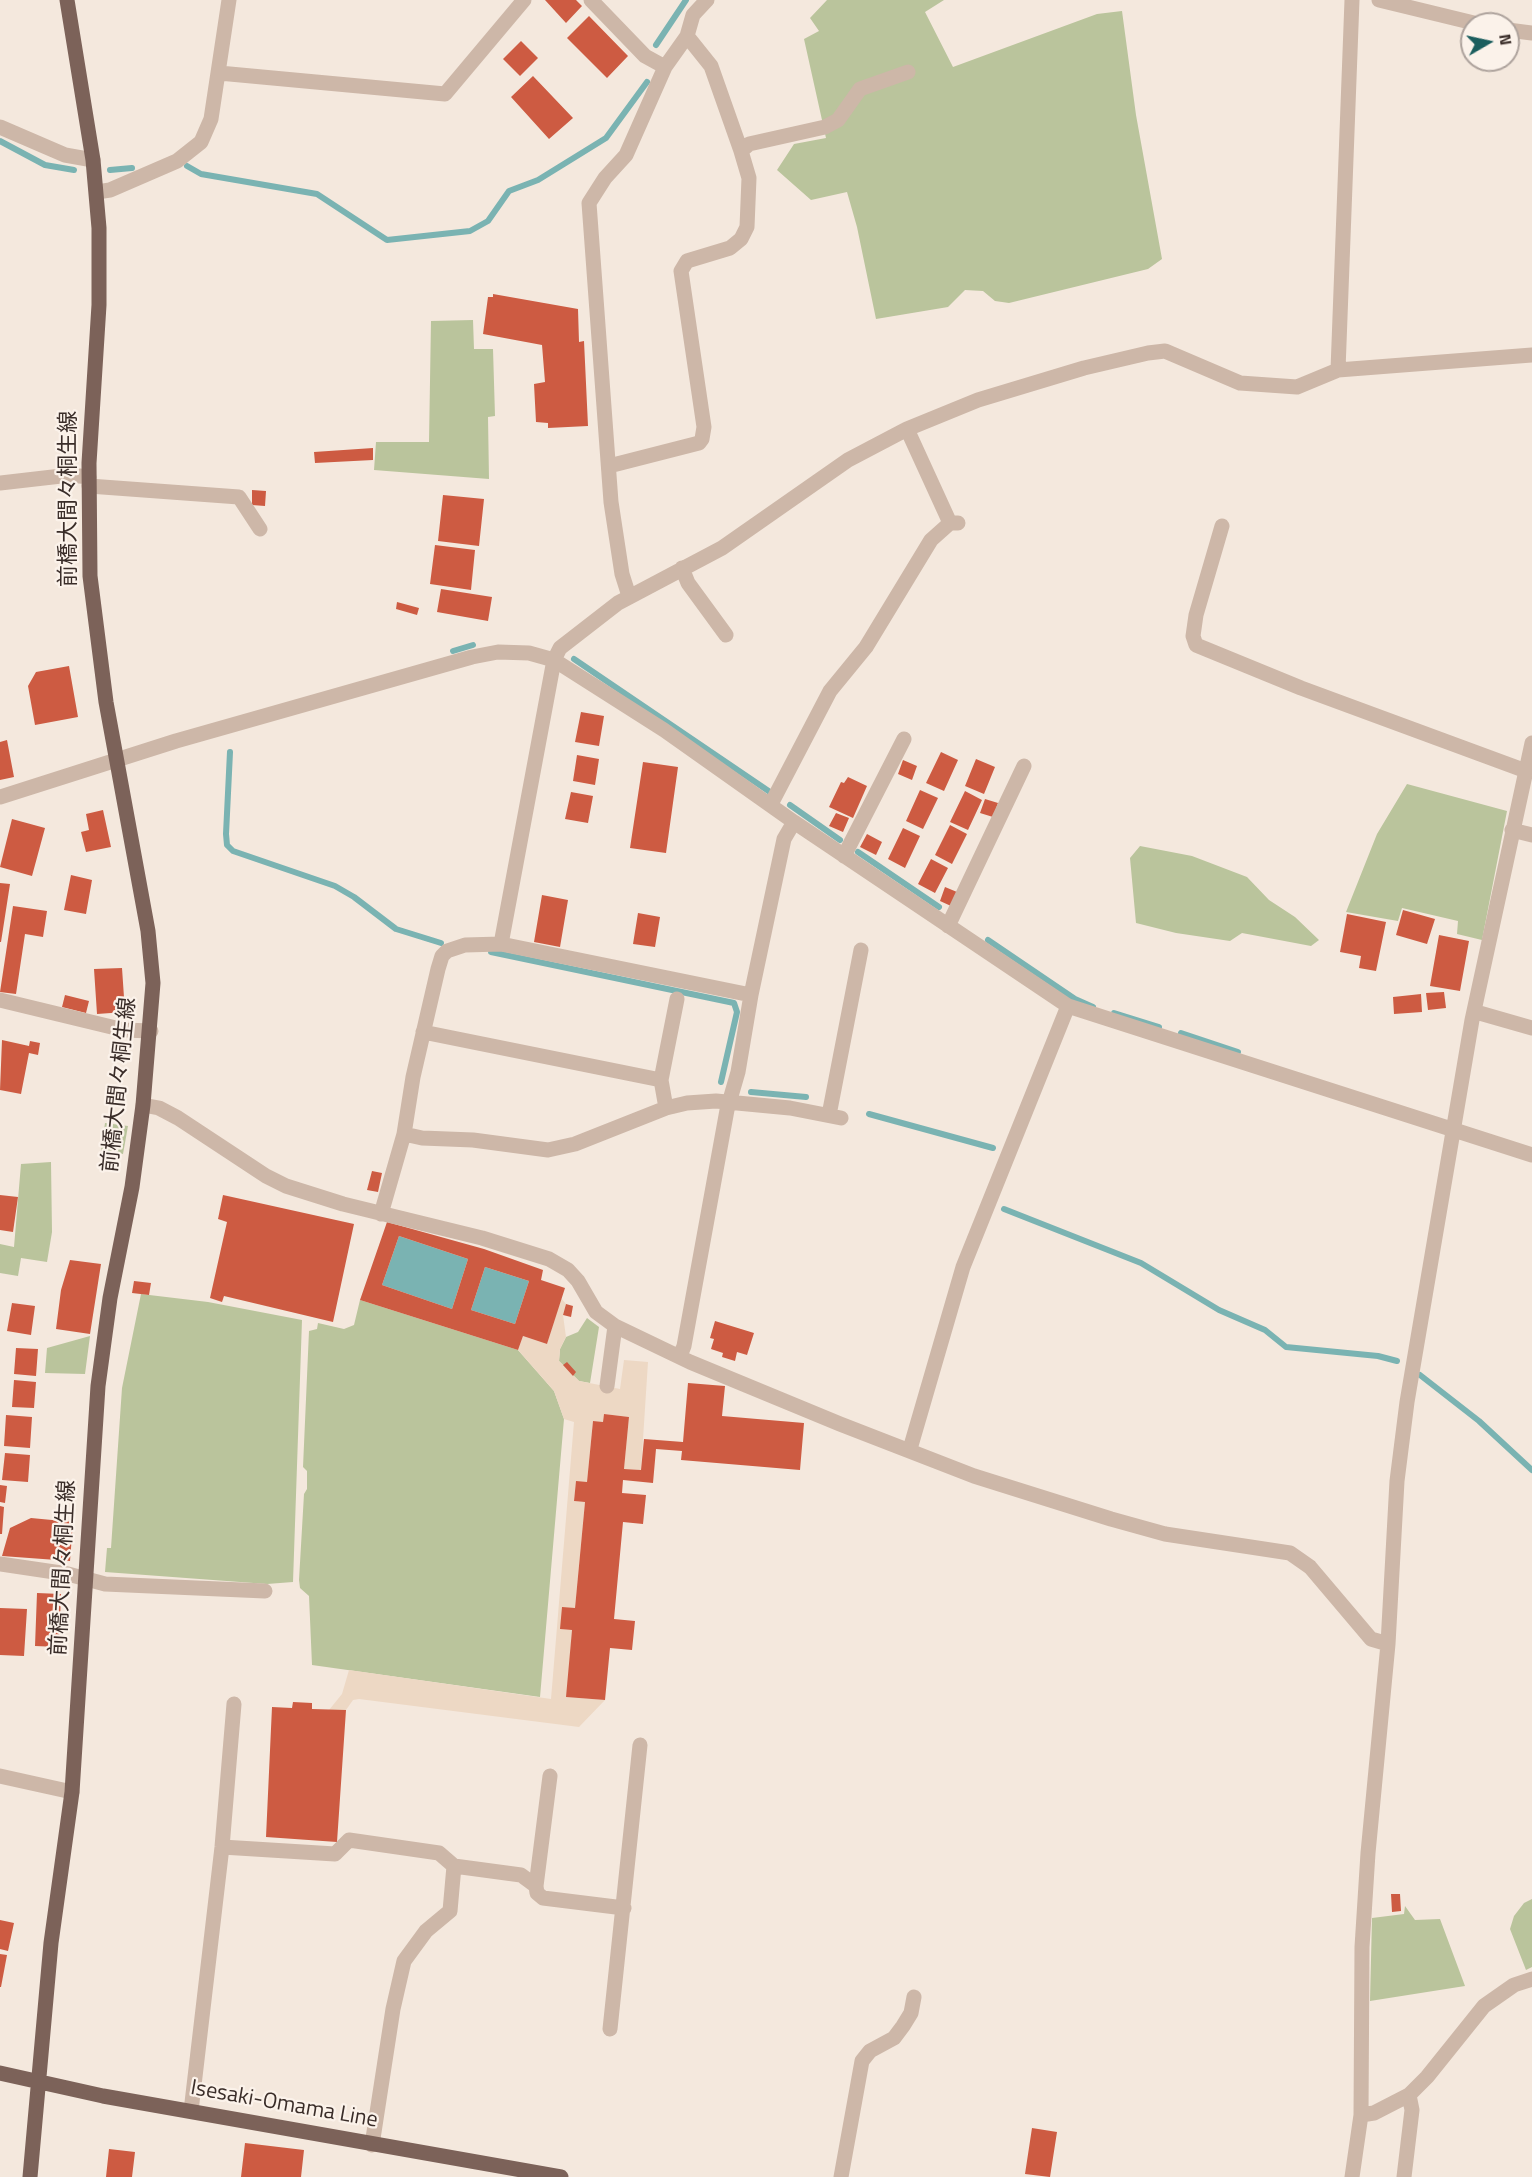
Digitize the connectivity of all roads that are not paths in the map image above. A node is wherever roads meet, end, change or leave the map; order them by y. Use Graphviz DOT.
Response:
graph roads {
  1 [pos="67,0"];
  2 [pos="230,0"];
  3 [pos="524,0"];
  4 [pos="591,0"];
  5 [pos="706,0"];
  6 [pos="1352,0"];
  7 [pos="1380,0"];
  8 [pos="1460,20"];
  9 [pos="687,36"];
  10 [pos="664,66"];
  11 [pos="908,72"];
  12 [pos="219,73"];
  13 [pos="0,127"];
  14 [pos="741,150"];
  15 [pos="93,160"];
  16 [pos="97,192"];
  17 [pos="1532,355"];
  18 [pos="1338,370"];
  19 [pos="907,429"];
  20 [pos="609,466"];
  21 [pos="89,482"];
  22 [pos="0,483"];
  23 [pos="1221,526"];
  24 [pos="260,529"];
  25 [pos="682,568"];
  26 [pos="629,596"];
  27 [pos="726,635"];
  28 [pos="554,660"];
  29 [pos="904,739"];
  30 [pos="1532,743"];
  31 [pos="117,760"];
  32 [pos="1024,766"];
  33 [pos="1526,771"];
  34 [pos="0,797"];
  35 [pos="771,804"];
  36 [pos="794,822"];
  37 [pos="1512,830"];
  38 [pos="1532,835"];
  39 [pos="844,856"];
  40 [pos="948,926"];
  41 [pos="501,944"];
  42 [pos="861,950"];
  43 [pos="751,996"];
  44 [pos="677,999"];
  45 [pos="0,1000"];
  46 [pos="1068,1006"];
  47 [pos="1476,1012"];
  48 [pos="1532,1028"];
  49 [pos="151,1032"];
  50 [pos="423,1032"];
  51 [pos="661,1080"];
  52 [pos="730,1101"];
  53 [pos="143,1105"];
  54 [pos="666,1108"];
  55 [pos="1453,1129"];
  56 [pos="404,1134"];
  57 [pos="1532,1155"];
  58 [pos="381,1214"];
  59 [pos="615,1326"];
  60 [pos="680,1356"];
  61 [pos="607,1386"];
  62 [pos="910,1449"];
  63 [pos="0,1564"];
  64 [pos="85,1579"];
  65 [pos="265,1591"];
  66 [pos="1388,1644"];
  67 [pos="234,1704"];
  68 [pos="640,1745"];
  69 [pos="0,1776"];
  70 [pos="550,1776"];
  71 [pos="72,1792"];
  72 [pos="222,1847"];
  73 [pos="454,1866"];
  74 [pos="536,1886"];
  75 [pos="624,1908"];
  76 [pos="1532,1979"];
  77 [pos="914,1997"];
  78 [pos="610,2029"];
  79 [pos="0,2073"];
  80 [pos="38,2083"];
  81 [pos="1409,2096"];
  82 [pos="191,2111"];
  83 [pos="1360,2115"];
  84 [pos="372,2145"];
  85 [pos="30,2177"];
  86 [pos="561,2177"];
  87 [pos="842,2177"];
  88 [pos="1352,2177"];
  89 [pos="1404,2177"];
  1 -- 15 [label="main road, 前橋大間々桐生線"];
  2 -- 12 [label="street"];
  3 -- 12 [label="street"];
  4 -- 10 [label="street"];
  5 -- 9 [label="street"];
  6 -- 18 [label="street"];
  7 -- 8 [label="street"];
  9 -- 10 [label="street"];
  9 -- 14 [label="street"];
  10 -- 20 [label="street"];
  11 -- 14 [label="street"];
  12 -- 16 [label="street"];
  13 -- 15 [label="street"];
  14 -- 20 [label="street"];
  15 -- 16 [label="main road, 前橋大間々桐生線"];
  16 -- 21 [label="main road, 前橋大間々桐生線"];
  17 -- 18 [label="street"];
  18 -- 19 [label="street"];
  19 -- 25 [label="street"];
  19 -- 35 [label="street"];
  20 -- 26 [label="street"];
  21 -- 22 [label="street"];
  21 -- 24 [label="street"];
  21 -- 31 [label="main road, 前橋大間々桐生線"];
  23 -- 33 [label="street"];
  25 -- 26 [label="street"];
  25 -- 27 [label="street"];
  26 -- 28 [label="street"];
  28 -- 31 [label="street"];
  28 -- 35 [label="street"];
  28 -- 41 [label="street"];
  29 -- 39 [label="street"];
  30 -- 33 [label="street"];
  31 -- 34 [label="street"];
  31 -- 49 [label="main road, 前橋大間々桐生線"];
  32 -- 40 [label="street"];
  33 -- 37 [label="street"];
  35 -- 36 [label="street"];
  36 -- 39 [label="street"];
  36 -- 43 [label="street"];
  37 -- 38 [label="street"];
  37 -- 47 [label="street"];
  39 -- 40 [label="street"];
  40 -- 46 [label="street"];
  41 -- 43 [label="street"];
  41 -- 50 [label="street"];
  42 -- 52 [label="street"];
  43 -- 52 [label="street"];
  44 -- 51 [label="street"];
  45 -- 49 [label="street"];
  46 -- 55 [label="street"];
  46 -- 62 [label="street"];
  47 -- 48 [label="street"];
  47 -- 55 [label="street"];
  49 -- 53 [label="main road, 前橋大間々桐生線"];
  50 -- 51 [label="street"];
  50 -- 56 [label="street"];
  51 -- 54 [label="street"];
  52 -- 54 [label="street"];
  52 -- 60 [label="street"];
  53 -- 58 [label="street"];
  53 -- 64 [label="main road, 前橋大間々桐生線"];
  54 -- 56 [label="street"];
  55 -- 57 [label="street"];
  55 -- 66 [label="street"];
  56 -- 58 [label="street"];
  58 -- 59 [label="street"];
  59 -- 60 [label="street"];
  59 -- 61 [label="street"];
  60 -- 62 [label="street"];
  62 -- 66 [label="street"];
  63 -- 64 [label="street"];
  64 -- 65 [label="street"];
  64 -- 71 [label="main road, 前橋大間々桐生線"];
  66 -- 83 [label="street"];
  67 -- 72 [label="street"];
  68 -- 75 [label="street"];
  69 -- 71 [label="street"];
  70 -- 74 [label="street"];
  71 -- 80 [label="main road, 前橋大間々桐生線"];
  72 -- 73 [label="street"];
  72 -- 82 [label="street"];
  73 -- 74 [label="street"];
  73 -- 84 [label="street"];
  74 -- 75 [label="street"];
  75 -- 78 [label="street"];
  76 -- 81 [label="street"];
  77 -- 87 [label="street"];
  79 -- 80 [label="main road, Isesaki-Omama Line"];
  80 -- 82 [label="main road, Isesaki-Omama Line"];
  80 -- 85 [label="main road, 前橋大間々桐生線"];
  81 -- 83 [label="street"];
  81 -- 89 [label="street"];
  82 -- 84 [label="main road, Isesaki-Omama Line"];
  83 -- 88 [label="street"];
  84 -- 86 [label="main road, Isesaki-Omama Line"];
}
